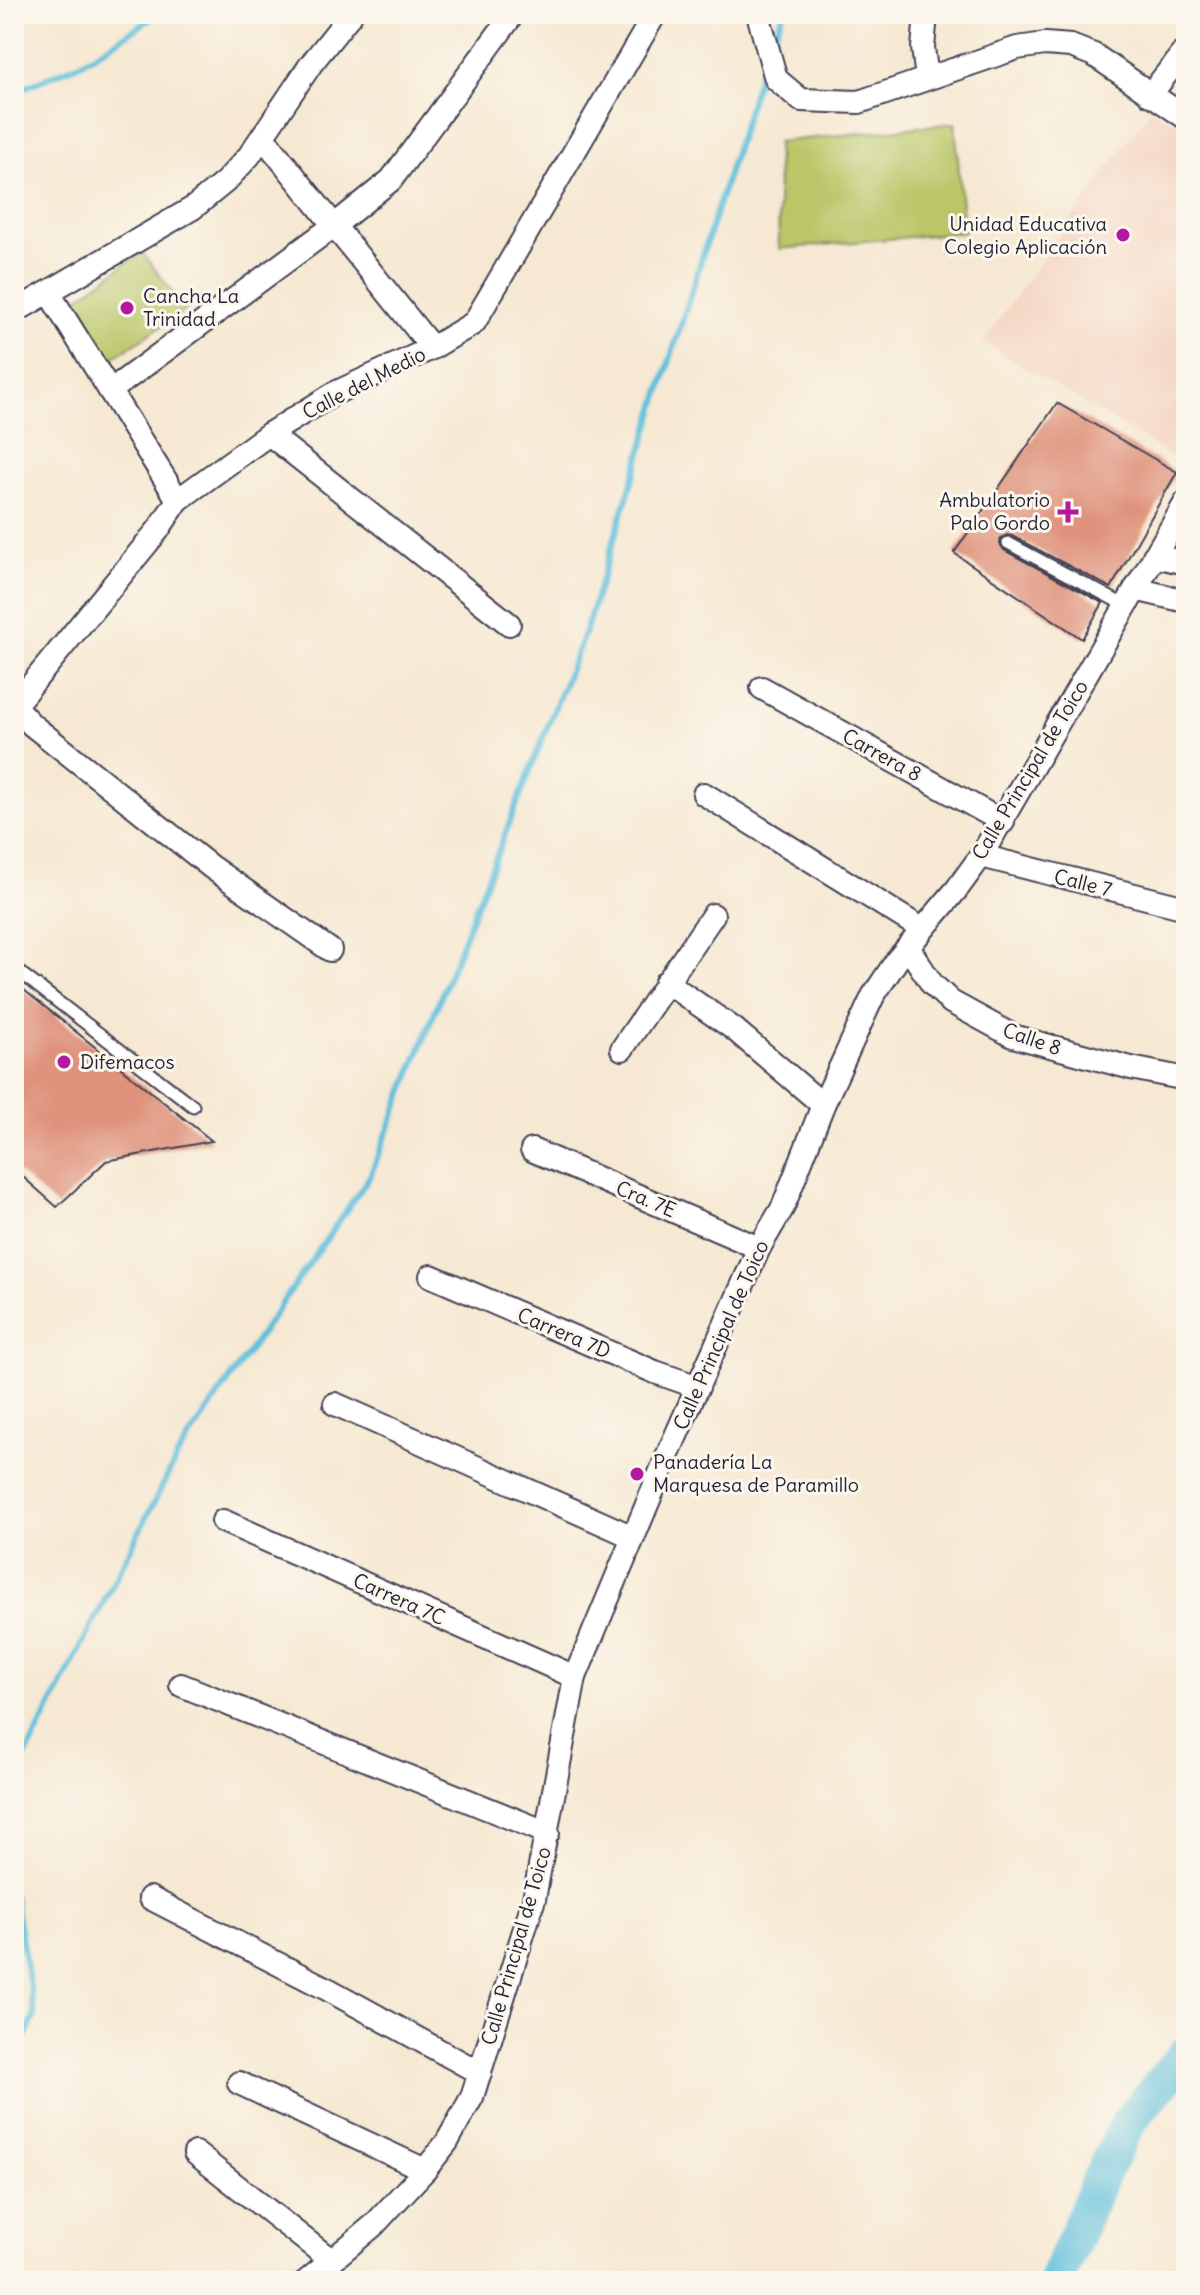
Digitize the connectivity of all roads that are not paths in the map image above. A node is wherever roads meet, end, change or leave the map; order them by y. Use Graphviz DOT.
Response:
graph roads {
  1 [pos="351,14"];
  2 [pos="513,14"];
  3 [pos="655,14"];
  4 [pos="926,14"];
  5 [pos="763,35"];
  6 [pos="1186,49"];
  7 [pos="927,78"];
  8 [pos="1150,95"];
  9 [pos="1186,118"];
  10 [pos="263,137"];
  11 [pos="335,225"];
  12 [pos="49,293"];
  13 [pos="14,312"];
  14 [pos="432,348"];
  15 [pos="110,391"];
  16 [pos="269,434"];
  17 [pos="178,500"];
  18 [pos="1186,502"];
  19 [pos="1008,543"];
  20 [pos="1154,556"];
  21 [pos="1186,563"];
  22 [pos="1131,598"];
  23 [pos="1186,601"];
  24 [pos="509,624"];
  25 [pos="762,688"];
  26 [pos="14,706"];
  27 [pos="704,794"];
  28 [pos="1003,822"];
  29 [pos="981,856"];
  30 [pos="1186,908"];
  31 [pos="713,915"];
  32 [pos="922,929"];
  33 [pos="908,947"];
  34 [pos="330,950"];
  35 [pos="14,968"];
  36 [pos="666,982"];
  37 [pos="622,1049"];
  38 [pos="1186,1079"];
  39 [pos="823,1105"];
  40 [pos="193,1106"];
  41 [pos="532,1150"];
  42 [pos="759,1248"];
  43 [pos="431,1276"];
  44 [pos="698,1387"];
  45 [pos="335,1404"];
  46 [pos="223,1521"];
  47 [pos="633,1537"];
  48 [pos="575,1677"];
  49 [pos="181,1685"];
  50 [pos="548,1833"];
  51 [pos="150,1898"];
  52 [pos="480,2073"];
  53 [pos="239,2083"];
  54 [pos="195,2153"];
  55 [pos="425,2170"];
  56 [pos="332,2261"];
  57 [pos="307,2281"];
  1 -- 10 [label="street"];
  2 -- 11 [label="street"];
  3 -- 14 [label="street, Calle del Medio"];
  4 -- 7 [label="street"];
  5 -- 7 [label="street"];
  6 -- 8 [label="street"];
  7 -- 8 [label="street"];
  8 -- 9 [label="street"];
  10 -- 11 [label="street"];
  10 -- 12 [label="street"];
  11 -- 14 [label="street"];
  11 -- 15 [label="street"];
  12 -- 13 [label="street"];
  12 -- 15 [label="street"];
  14 -- 16 [label="street, Calle del Medio"];
  15 -- 17 [label="street"];
  16 -- 17 [label="street, Calle del Medio"];
  16 -- 24 [label="street"];
  17 -- 26 [label="street, Calle del Medio"];
  18 -- 20 [label="street, Calle Principal de Toico"];
  19 -- 22 [label="lane"];
  20 -- 21 [label="street"];
  20 -- 22 [label="street, Calle Principal de Toico"];
  22 -- 23 [label="street"];
  22 -- 28 [label="street, Calle Principal de Toico"];
  25 -- 28 [label="street, Carrera 8"];
  26 -- 34 [label="street"];
  27 -- 32 [label="street"];
  28 -- 29 [label="street, Calle Principal de Toico"];
  29 -- 30 [label="street, Calle 7"];
  29 -- 32 [label="street, Calle Principal de Toico"];
  31 -- 36 [label="street"];
  32 -- 33 [label="street, Calle Principal de Toico"];
  33 -- 38 [label="street, Calle 8"];
  33 -- 39 [label="street, Calle Principal de Toico"];
  35 -- 40 [label="lane"];
  36 -- 37 [label="street"];
  36 -- 39 [label="street"];
  39 -- 42 [label="street, Calle Principal de Toico"];
  41 -- 42 [label="street, Cra. 7E"];
  42 -- 44 [label="street, Calle Principal de Toico"];
  43 -- 44 [label="street, Carrera 7D"];
  44 -- 47 [label="street, Calle Principal de Toico"];
  45 -- 47 [label="street"];
  46 -- 48 [label="street, Carrera 7C"];
  47 -- 48 [label="street, Calle Principal de Toico"];
  48 -- 50 [label="street, Calle Principal de Toico"];
  49 -- 50 [label="street"];
  50 -- 52 [label="street, Calle Principal de Toico"];
  51 -- 52 [label="street"];
  52 -- 55 [label="street, Calle Principal de Toico"];
  53 -- 55 [label="street"];
  54 -- 56 [label="street"];
  55 -- 56 [label="street, Calle Principal de Toico"];
  56 -- 57 [label="street, Calle Principal de Toico"];
}
